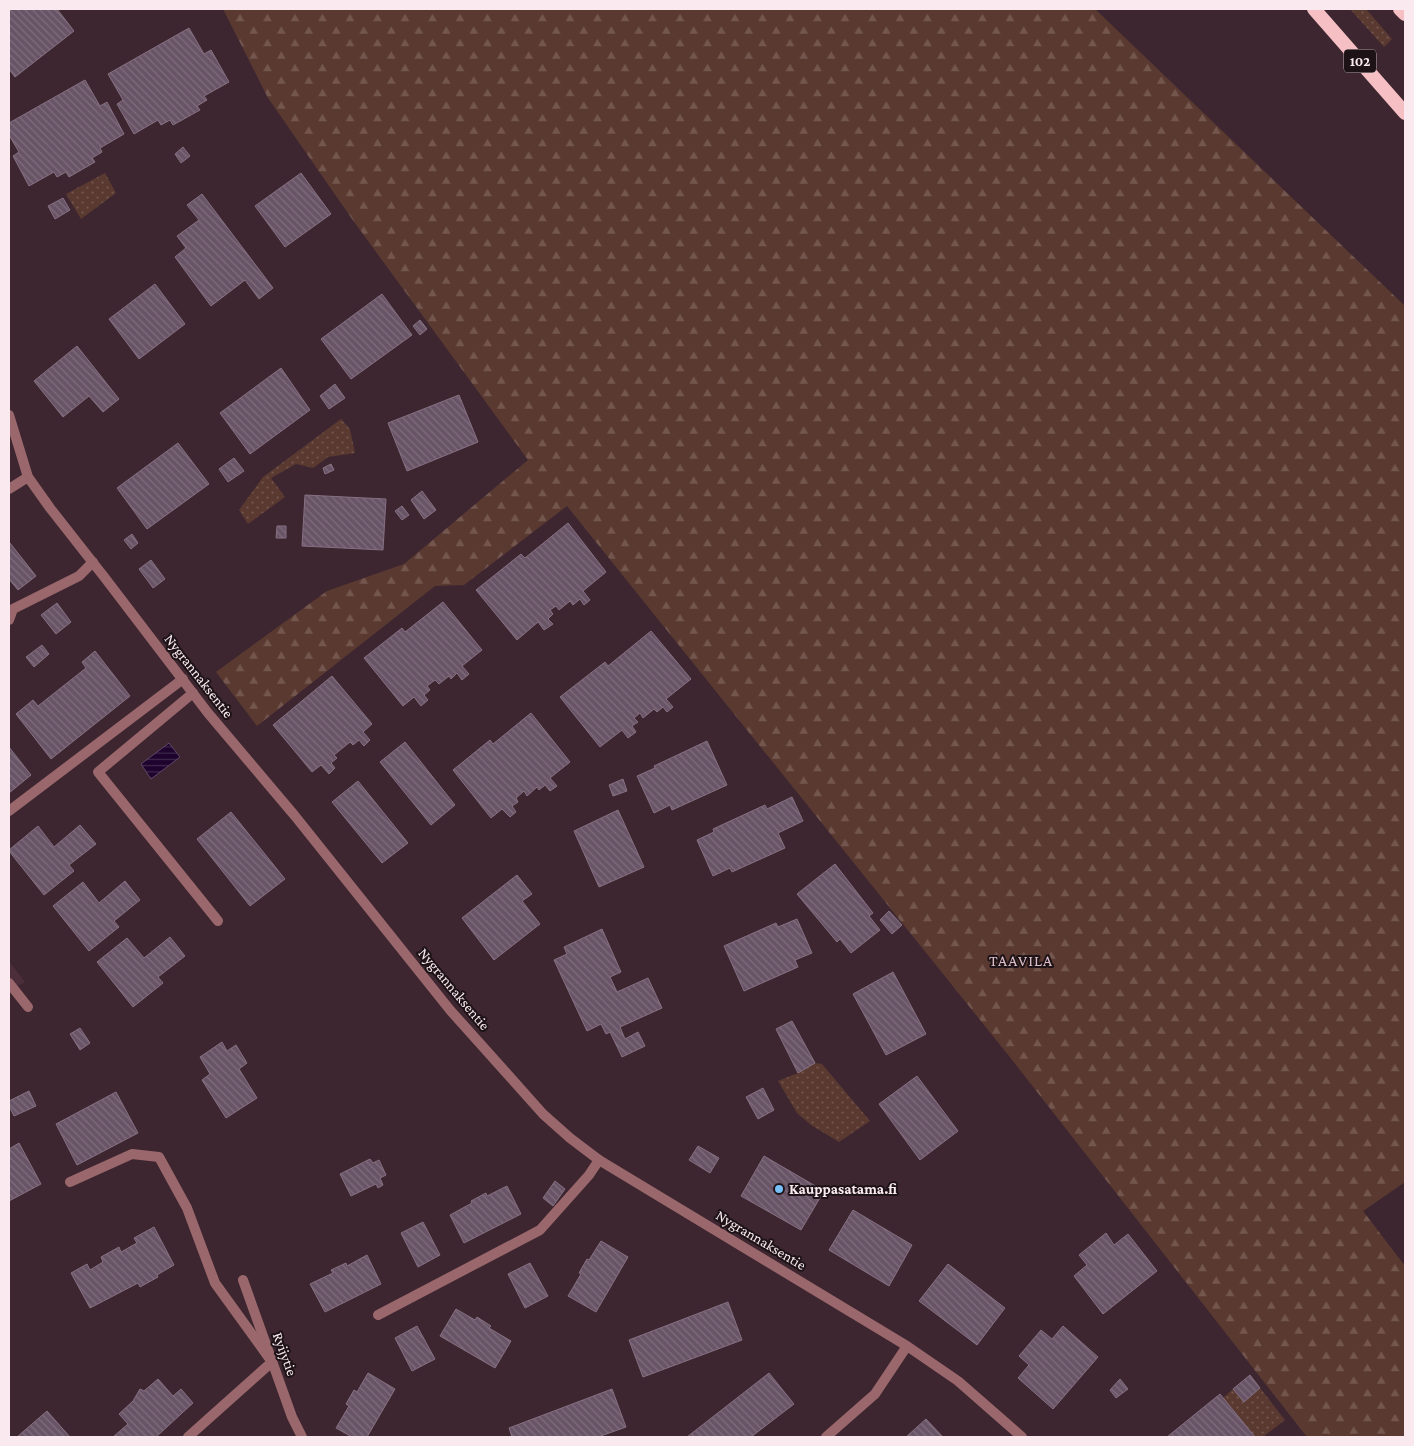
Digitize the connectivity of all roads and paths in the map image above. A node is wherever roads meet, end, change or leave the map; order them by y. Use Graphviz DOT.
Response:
graph roads {
  1 [pos="1314,9"];
  2 [pos="1400,9"];
  3 [pos="1405,14"];
  4 [pos="1405,113"];
  5 [pos="9,415"];
  6 [pos="28,477"];
  7 [pos="9,489"];
  8 [pos="92,562"];
  9 [pos="9,620"];
  10 [pos="182,679"];
  11 [pos="194,693"];
  12 [pos="9,811"];
  13 [pos="218,921"];
  14 [pos="9,984"];
  15 [pos="28,1007"];
  16 [pos="599,1160"];
  17 [pos="70,1182"];
  18 [pos="243,1280"];
  19 [pos="378,1315"];
  20 [pos="906,1346"];
  21 [pos="272,1362"];
  22 [pos="188,1437"];
  23 [pos="302,1437"];
  24 [pos="826,1437"];
  25 [pos="1022,1437"];
  1 -- 4 [label="highway, 102"];
  2 -- 3 [label="highway"];
  5 -- 6 [label="street, Nygrannaksentie"];
  6 -- 7 [label="street"];
  6 -- 8 [label="street, Nygrannaksentie"];
  8 -- 9 [label="street"];
  8 -- 10 [label="street, Nygrannaksentie"];
  10 -- 11 [label="street, Nygrannaksentie"];
  10 -- 12 [label="street"];
  11 -- 13 [label="street"];
  11 -- 16 [label="street, Nygrannaksentie"];
  14 -- 15 [label="street"];
  16 -- 19 [label="street"];
  16 -- 20 [label="street, Nygrannaksentie"];
  17 -- 21 [label="street"];
  18 -- 21 [label="street, Ryijytie"];
  20 -- 24 [label="street"];
  20 -- 25 [label="street, Nygrannaksentie"];
  21 -- 22 [label="street"];
  21 -- 23 [label="street, Ryijytie"];
}
